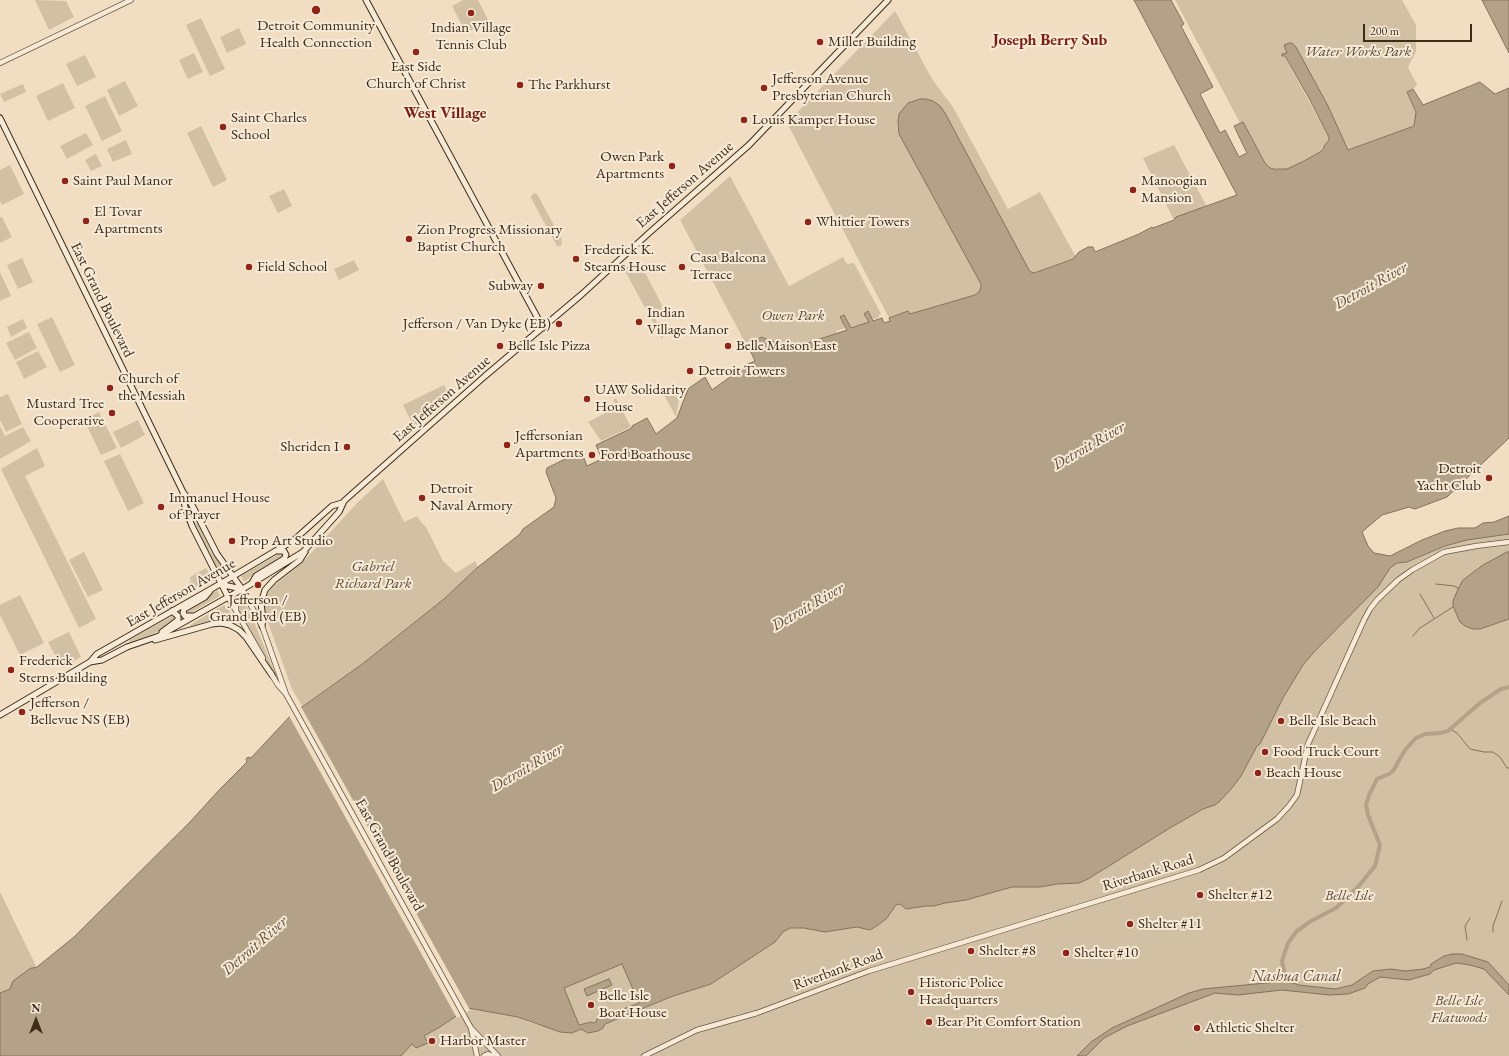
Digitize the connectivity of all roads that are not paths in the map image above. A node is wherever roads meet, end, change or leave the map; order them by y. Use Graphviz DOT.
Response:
graph roads {
  1 [pos="130,0"];
  2 [pos="366,0"];
  3 [pos="888,0"];
  4 [pos="0,63"];
  5 [pos="0,118"];
  6 [pos="543,328"];
  7 [pos="183,492"];
  8 [pos="342,503"];
  9 [pos="201,522"];
  10 [pos="194,529"];
  11 [pos="1509,542"];
  12 [pos="308,547"];
  13 [pos="276,551"];
  14 [pos="223,562"];
  15 [pos="213,567"];
  16 [pos="233,576"];
  17 [pos="252,583"];
  18 [pos="220,584"];
  19 [pos="211,589"];
  20 [pos="242,590"];
  21 [pos="228,597"];
  22 [pos="250,603"];
  23 [pos="236,610"];
  24 [pos="172,611"];
  25 [pos="196,616"];
  26 [pos="262,626"];
  27 [pos="159,636"];
  28 [pos="139,643"];
  29 [pos="90,662"];
  30 [pos="272,675"];
  31 [pos="286,694"];
  32 [pos="0,716"];
  33 [pos="470,1027"];
  34 [pos="476,1056"];
  35 [pos="484,1056"];
  36 [pos="493,1056"];
  37 [pos="498,1056"];
  38 [pos="644,1056"];
  1 -- 4 [label="street"];
  2 -- 6 [label="main road"];
  3 -- 6 [label="main road, East Jefferson Avenue"];
  5 -- 7 [label="main road, East Grand Boulevard"];
  6 -- 8 [label="main road, East Jefferson Avenue"];
  7 -- 9 [label="main road, East Grand Boulevard"];
  7 -- 10 [label="main road, East Grand Boulevard"];
  8 -- 12 [label="main road, East Jefferson Avenue"];
  8 -- 13 [label="main road, East Jefferson Avenue"];
  9 -- 10 [label="main road"];
  9 -- 14 [label="main road, East Grand Boulevard"];
  10 -- 15 [label="main road, East Grand Boulevard"];
  11 -- 38 [label="street, Riverbank Road"];
  12 -- 17 [label="main road, East Jefferson Avenue"];
  12 -- 26 [label="main road"];
  13 -- 16 [label="main road, East Jefferson Avenue"];
  13 -- 17 [label="main road"];
  14 -- 15 [label="main road"];
  14 -- 16 [label="main road, East Grand Boulevard"];
  15 -- 18 [label="main road, East Grand Boulevard"];
  16 -- 18 [label="main road, East Jefferson Avenue"];
  16 -- 20 [label="main road, East Grand Boulevard"];
  17 -- 20 [label="main road, East Jefferson Avenue"];
  18 -- 19 [label="main road, East Jefferson Avenue"];
  18 -- 20 [label="main road"];
  18 -- 21 [label="main road, East Grand Boulevard"];
  19 -- 24 [label="main road, East Jefferson Avenue"];
  19 -- 25 [label="main road"];
  20 -- 21 [label="main road, East Jefferson Avenue"];
  20 -- 22 [label="street, East Grand Boulevard"];
  21 -- 23 [label="street, East Grand Boulevard"];
  21 -- 25 [label="main road, East Jefferson Avenue"];
  22 -- 23 [label="street"];
  22 -- 26 [label="street, East Grand Boulevard"];
  23 -- 30 [label="street, East Grand Boulevard"];
  24 -- 27 [label="main road"];
  24 -- 29 [label="main road, East Jefferson Avenue"];
  25 -- 27 [label="main road, East Jefferson Avenue"];
  26 -- 31 [label="street, East Grand Boulevard"];
  27 -- 28 [label="main road, East Jefferson Avenue"];
  28 -- 29 [label="main road, East Jefferson Avenue"];
  28 -- 30 [label="main road"];
  29 -- 32 [label="main road, East Jefferson Avenue"];
  30 -- 31 [label="street, East Grand Boulevard"];
  31 -- 33 [label="street, East Grand Boulevard"];
  33 -- 34 [label="street"];
  33 -- 37 [label="street"];
  35 -- 36 [label="street"];
}
